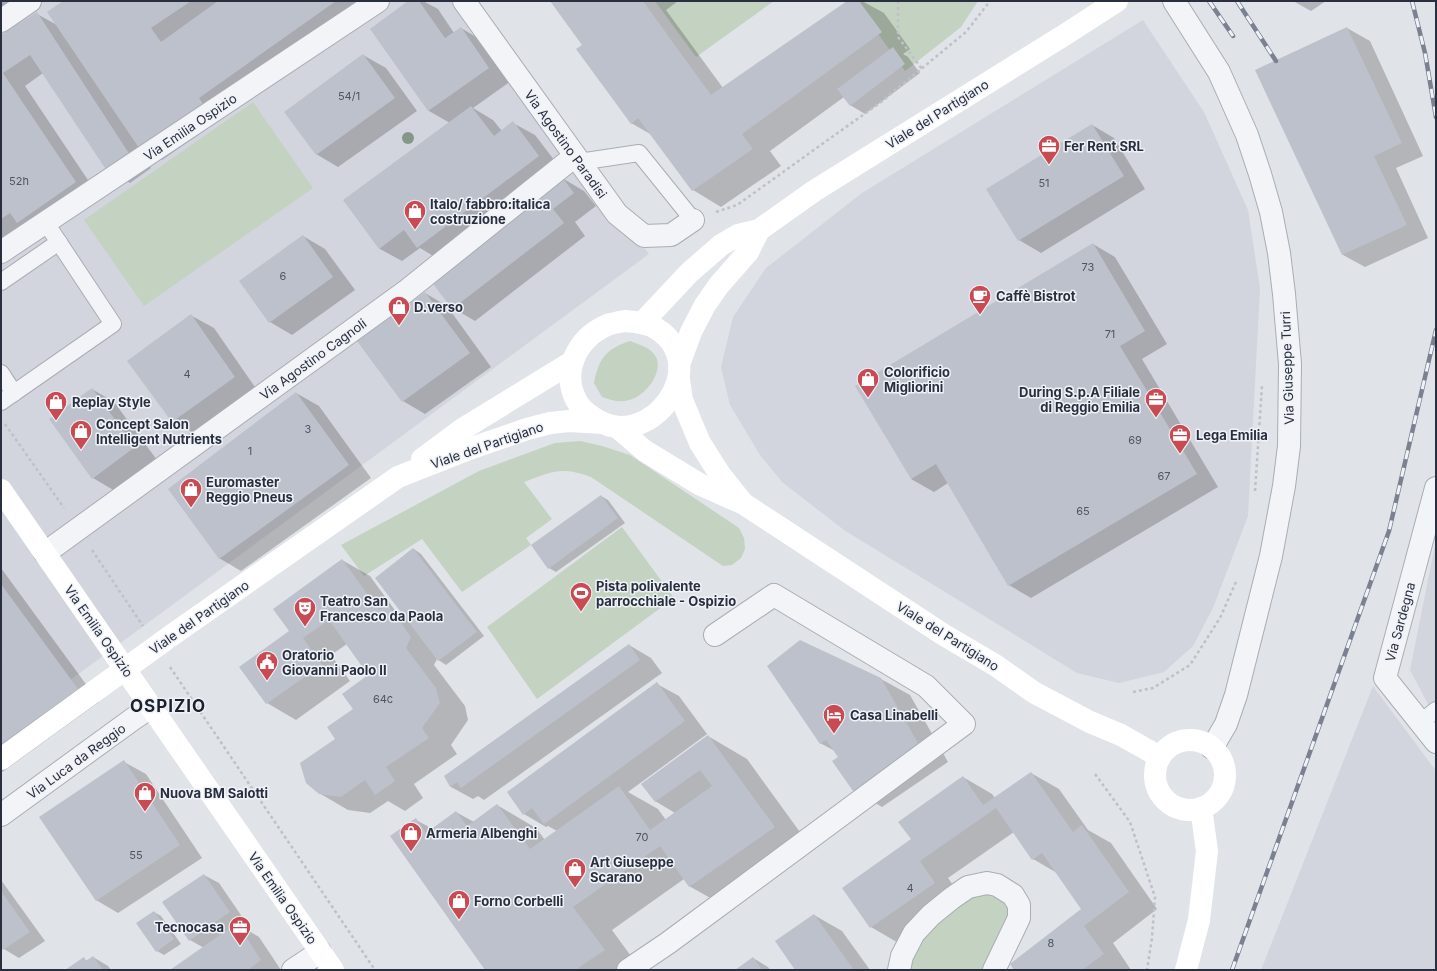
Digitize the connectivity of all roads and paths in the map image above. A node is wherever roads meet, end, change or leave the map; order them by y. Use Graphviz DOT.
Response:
graph roads {
  1 [pos="30,1"];
  2 [pos="378,1"];
  3 [pos="464,1"];
  4 [pos="898,1"];
  5 [pos="990,1"];
  6 [pos="1117,1"];
  7 [pos="1174,1"];
  8 [pos="1,21"];
  9 [pos="922,69"];
  10 [pos="577,159"];
  11 [pos="693,220"];
  12 [pos="46,223"];
  13 [pos="759,230"];
  14 [pos="59,242"];
  15 [pos="1,252"];
  16 [pos="1,282"];
  17 [pos="642,323"];
  18 [pos="572,362"];
  19 [pos="679,371"];
  20 [pos="1,373"];
  21 [pos="1263,378"];
  22 [pos="7,398"];
  23 [pos="1,418"];
  24 [pos="610,426"];
  25 [pos="398,477"];
  26 [pos="1436,488"];
  27 [pos="1,490"];
  28 [pos="1255,498"];
  29 [pos="744,504"];
  30 [pos="78,529"];
  31 [pos="45,553"];
  32 [pos="1238,576"];
  33 [pos="145,629"];
  34 [pos="714,635"];
  35 [pos="167,662"];
  36 [pos="1133,692"];
  37 [pos="151,707"];
  38 [pos="1428,716"];
  39 [pos="1436,742"];
  40 [pos="1212,748"];
  41 [pos="1160,757"];
  42 [pos="1,759"];
  43 [pos="1095,774"];
  44 [pos="1201,808"];
  45 [pos="1,815"];
  46 [pos="320,952"];
  47 [pos="293,970"];
  48 [pos="333,970"];
  49 [pos="375,970"];
  50 [pos="628,970"];
  51 [pos="899,970"];
  52 [pos="994,970"];
  53 [pos="1147,970"];
  54 [pos="1186,970"];
  1 -- 8 [label="street"];
  2 -- 12 [label="street, Via Emilia Ospizio"];
  3 -- 10 [label="street, Via Agostino Paradisi"];
  4 -- 9 [label="path"];
  5 -- 9 [label="path"];
  6 -- 13 [label="main road, Viale del Partigiano"];
  7 -- 40 [label="street, Via Giuseppe Turri"];
  9 -- 11 [label="path"];
  10 -- 11 [label="lane"];
  10 -- 11 [label="street, Via Agostino Paradisi"];
  10 -- 30 [label="street, Via Agostino Cagnoli"];
  12 -- 14 [label="lane"];
  12 -- 15 [label="street, Via Emilia Ospizio"];
  13 -- 17 [label="main road, Viale del Partigiano"];
  13 -- 19 [label="main road, Viale del Partigiano"];
  14 -- 16 [label="lane"];
  14 -- 22 [label="lane"];
  17 -- 18 [label="main road, Viale del Partigiano"];
  17 -- 19 [label="main road, Viale del Partigiano"];
  18 -- 24 [label="main road, Viale del Partigiano"];
  18 -- 25 [label="main road, Viale del Partigiano"];
  19 -- 24 [label="main road, Viale del Partigiano"];
  19 -- 29 [label="main road, Viale del Partigiano"];
  20 -- 22 [label="lane"];
  21 -- 28 [label="path"];
  23 -- 30 [label="path"];
  24 -- 25 [label="main road, Viale del Partigiano"];
  24 -- 29 [label="main road, Viale del Partigiano"];
  25 -- 42 [label="main road, Viale del Partigiano, bridge"];
  26 -- 38 [label="street, Via Sardegna"];
  27 -- 31 [label="main road, Via Emilia Ospizio"];
  29 -- 41 [label="main road, Viale del Partigiano"];
  30 -- 31 [label="street, Via Agostino Cagnoli"];
  30 -- 33 [label="path"];
  31 -- 37 [label="main road, Via Emilia Ospizio"];
  32 -- 36 [label="path"];
  34 -- 50 [label="street"];
  35 -- 49 [label="path"];
  37 -- 45 [label="street, Via Luca da Reggio"];
  37 -- 46 [label="main road, Via Emilia Ospizio"];
  38 -- 39 [label="street, Via Sardegna"];
  40 -- 41 [label="main road"];
  40 -- 44 [label="main road"];
  41 -- 44 [label="main road"];
  43 -- 53 [label="path"];
  44 -- 54 [label="main road"];
  46 -- 47 [label="street"];
  46 -- 48 [label="main road, Via Emilia Ospizio"];
  51 -- 52 [label="street"];
}
